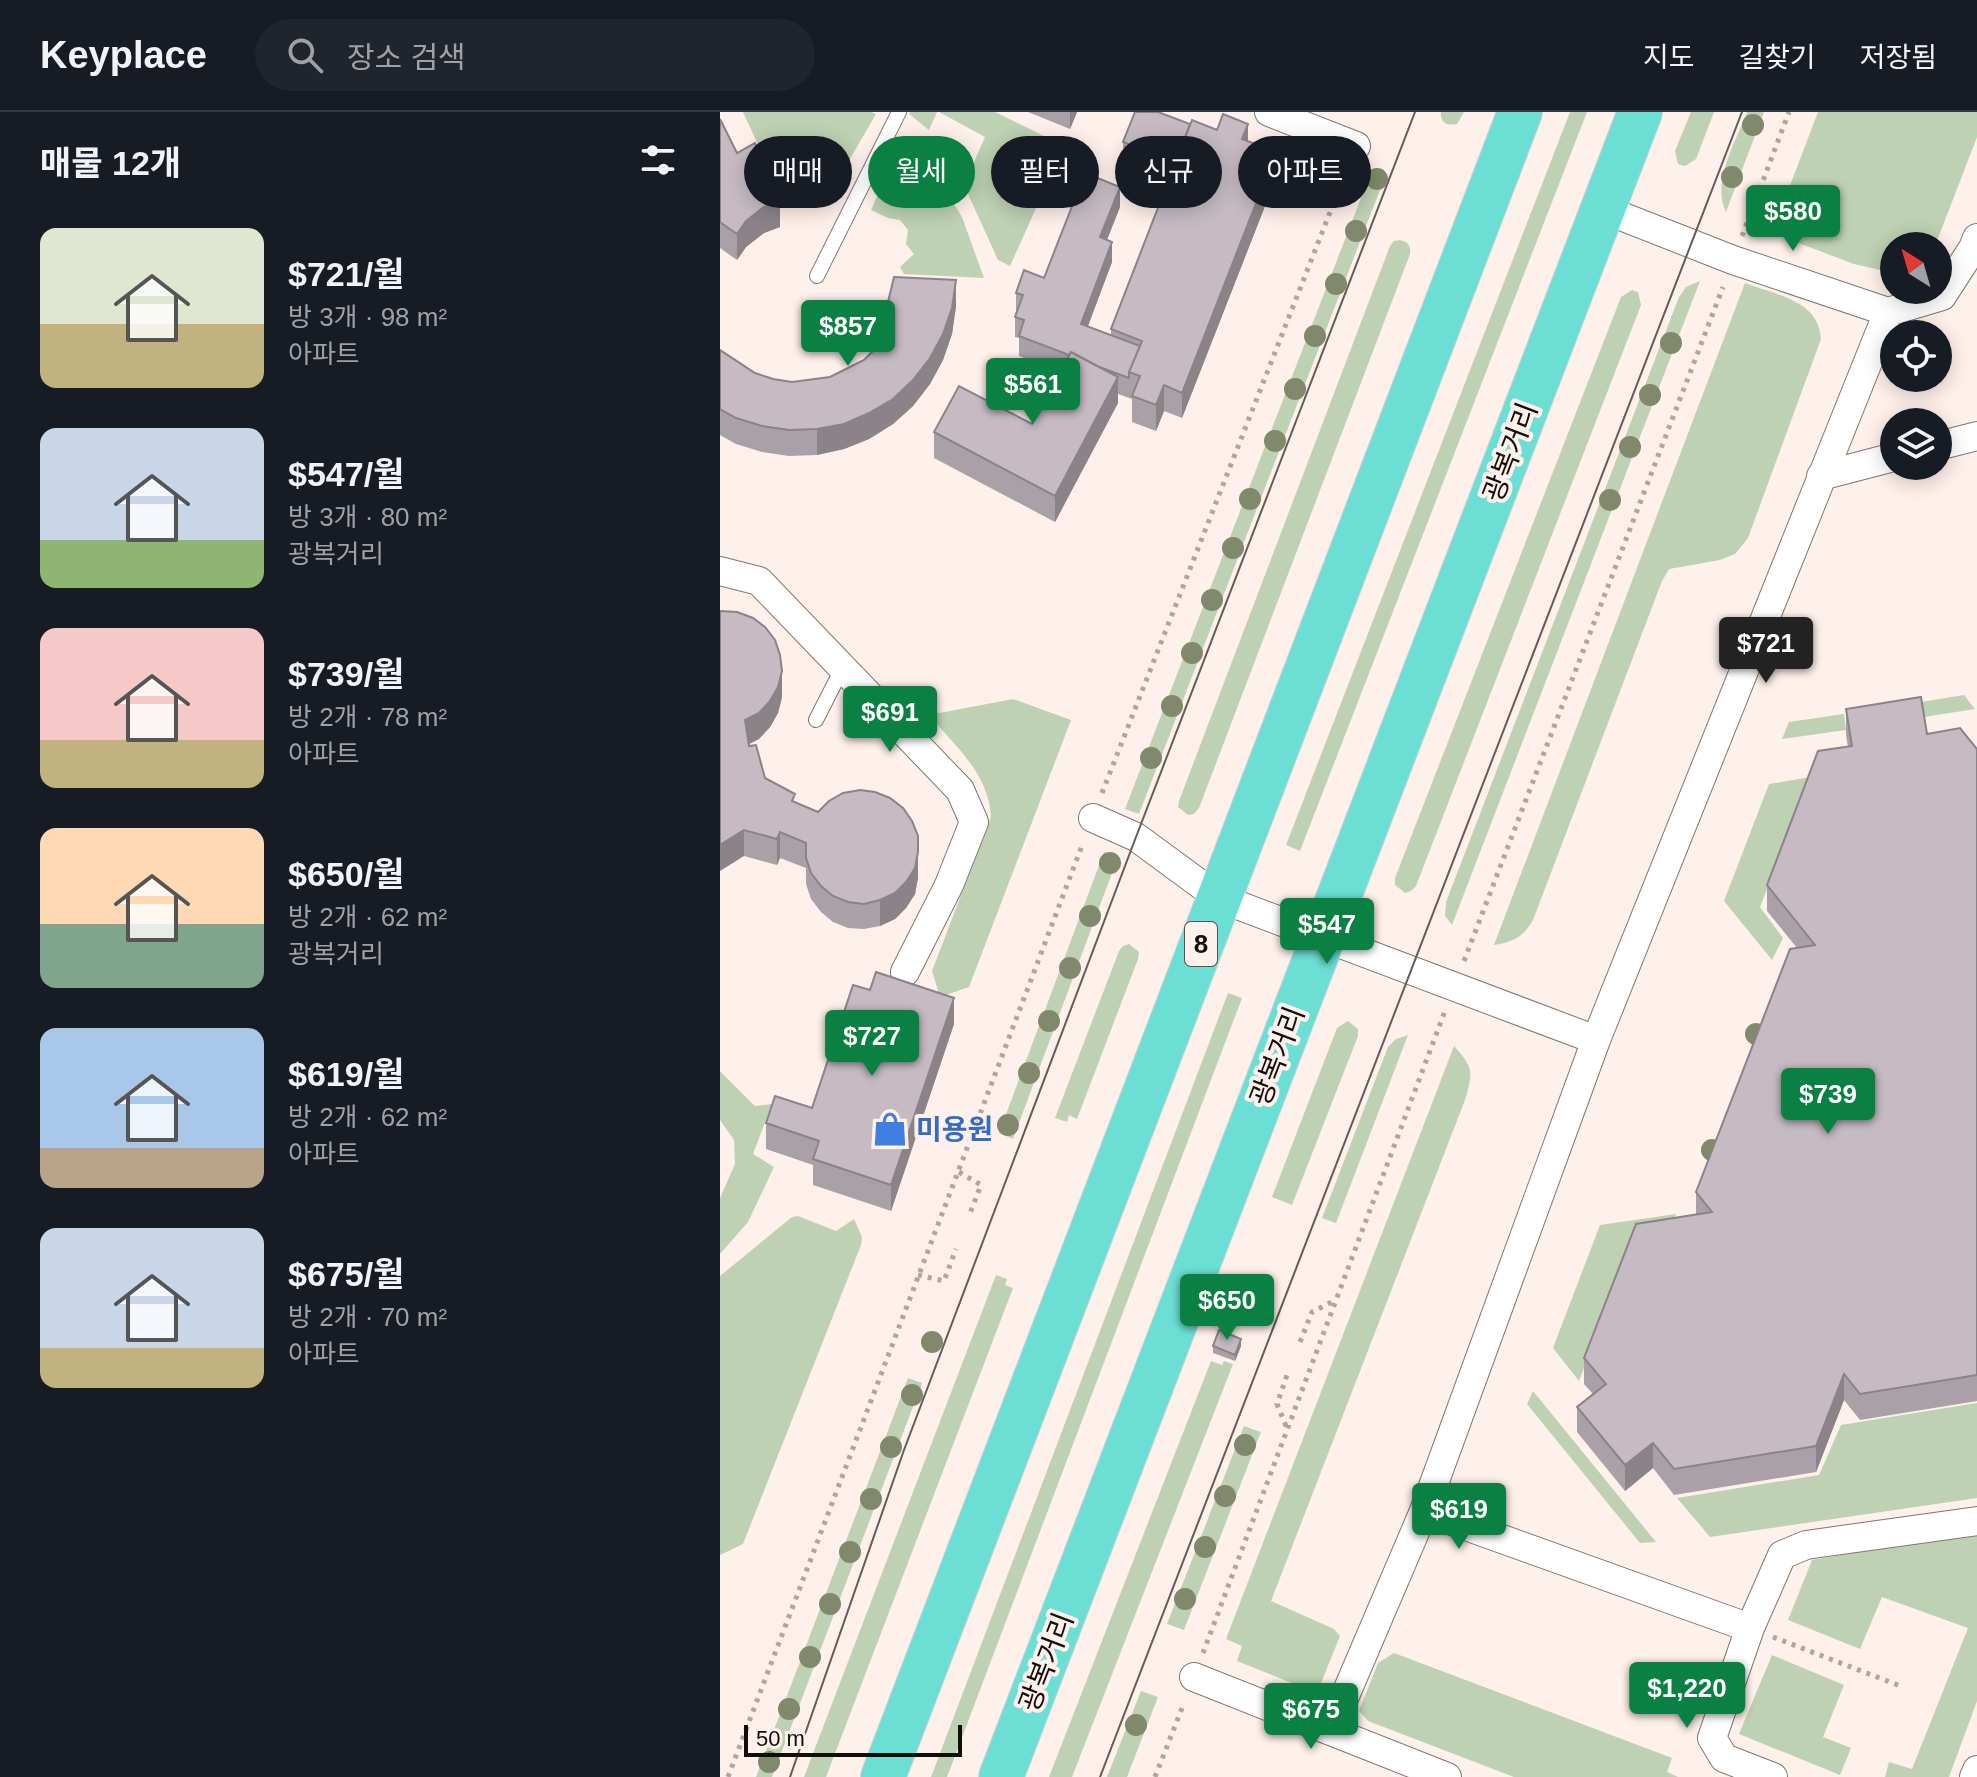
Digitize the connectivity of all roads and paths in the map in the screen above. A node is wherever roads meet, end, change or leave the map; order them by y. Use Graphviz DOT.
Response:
graph roads {
  1 [pos="899,112"];
  2 [pos="1269,112"];
  3 [pos="1520,112"];
  4 [pos="1640,112"];
  5 [pos="1789,112"];
  6 [pos="1330,136"];
  7 [pos="1332,208"];
  8 [pos="1603,209"];
  9 [pos="1977,238"];
  10 [pos="1733,260"];
  11 [pos="817,276"];
  12 [pos="1888,312"];
  13 [pos="1977,436"];
  14 [pos="1952,442"];
  15 [pos="1880,461"];
  16 [pos="1821,476"];
  17 [pos="720,571"];
  18 [pos="843,667"];
  19 [pos="816,720"];
  20 [pos="1093,818"];
  21 [pos="1219,898"];
  22 [pos="1323,937"];
  23 [pos="905,972"];
  24 [pos="1455,986"];
  25 [pos="1596,1040"];
  26 [pos="959,1172"];
  27 [pos="969,1216"];
  28 [pos="956,1249"];
  29 [pos="918,1275"];
  30 [pos="1334,1301"];
  31 [pos="1300,1342"];
  32 [pos="1287,1375"];
  33 [pos="1286,1426"];
  34 [pos="1424,1511"];
  35 [pos="1977,1521"];
  36 [pos="1750,1628"];
  37 [pos="1194,1677"];
  38 [pos="1903,1687"];
  39 [pos="1330,1731"];
  40 [pos="1977,1770"];
  41 [pos="728,1777"];
  42 [pos="883,1777"];
  43 [pos="1001,1777"];
  44 [pos="1155,1777"];
  45 [pos="1447,1777"];
  46 [pos="1773,1777"];
  47 [pos="1974,1777"];
  1 -- 11 [label="lane"];
  2 -- 6 [label="street"];
  3 -- 21 [label="highway, 8"];
  4 -- 8 [label="highway, 광복거리"];
  5 -- 10 [label="path"];
  7 -- 20 [label="path"];
  8 -- 10 [label="street"];
  8 -- 22 [label="highway, 광복거리"];
  9 -- 12 [label="street"];
  10 -- 12 [label="street"];
  10 -- 24 [label="path"];
  12 -- 16 [label="street"];
  13 -- 14 [label="street"];
  15 -- 16 [label="street"];
  16 -- 25 [label="street"];
  17 -- 18 [label="street"];
  18 -- 19 [label="lane"];
  18 -- 23 [label="street"];
  20 -- 21 [label="street"];
  20 -- 26 [label="path"];
  21 -- 22 [label="street"];
  21 -- 42 [label="highway, 8"];
  22 -- 24 [label="street"];
  22 -- 43 [label="highway, 광복거리"];
  24 -- 25 [label="street"];
  24 -- 30 [label="path"];
  25 -- 34 [label="street"];
  26 -- 27 [label="path"];
  26 -- 29 [label="path"];
  28 -- 29 [label="path"];
  29 -- 41 [label="path"];
  30 -- 31 [label="path"];
  30 -- 33 [label="path"];
  32 -- 33 [label="path"];
  33 -- 37 [label="path"];
  34 -- 36 [label="street"];
  34 -- 39 [label="street"];
  35 -- 36 [label="street"];
  36 -- 38 [label="path"];
  36 -- 46 [label="street"];
  37 -- 39 [label="street"];
  37 -- 44 [label="path"];
  39 -- 45 [label="street"];
  40 -- 47 [label="street"];
}
